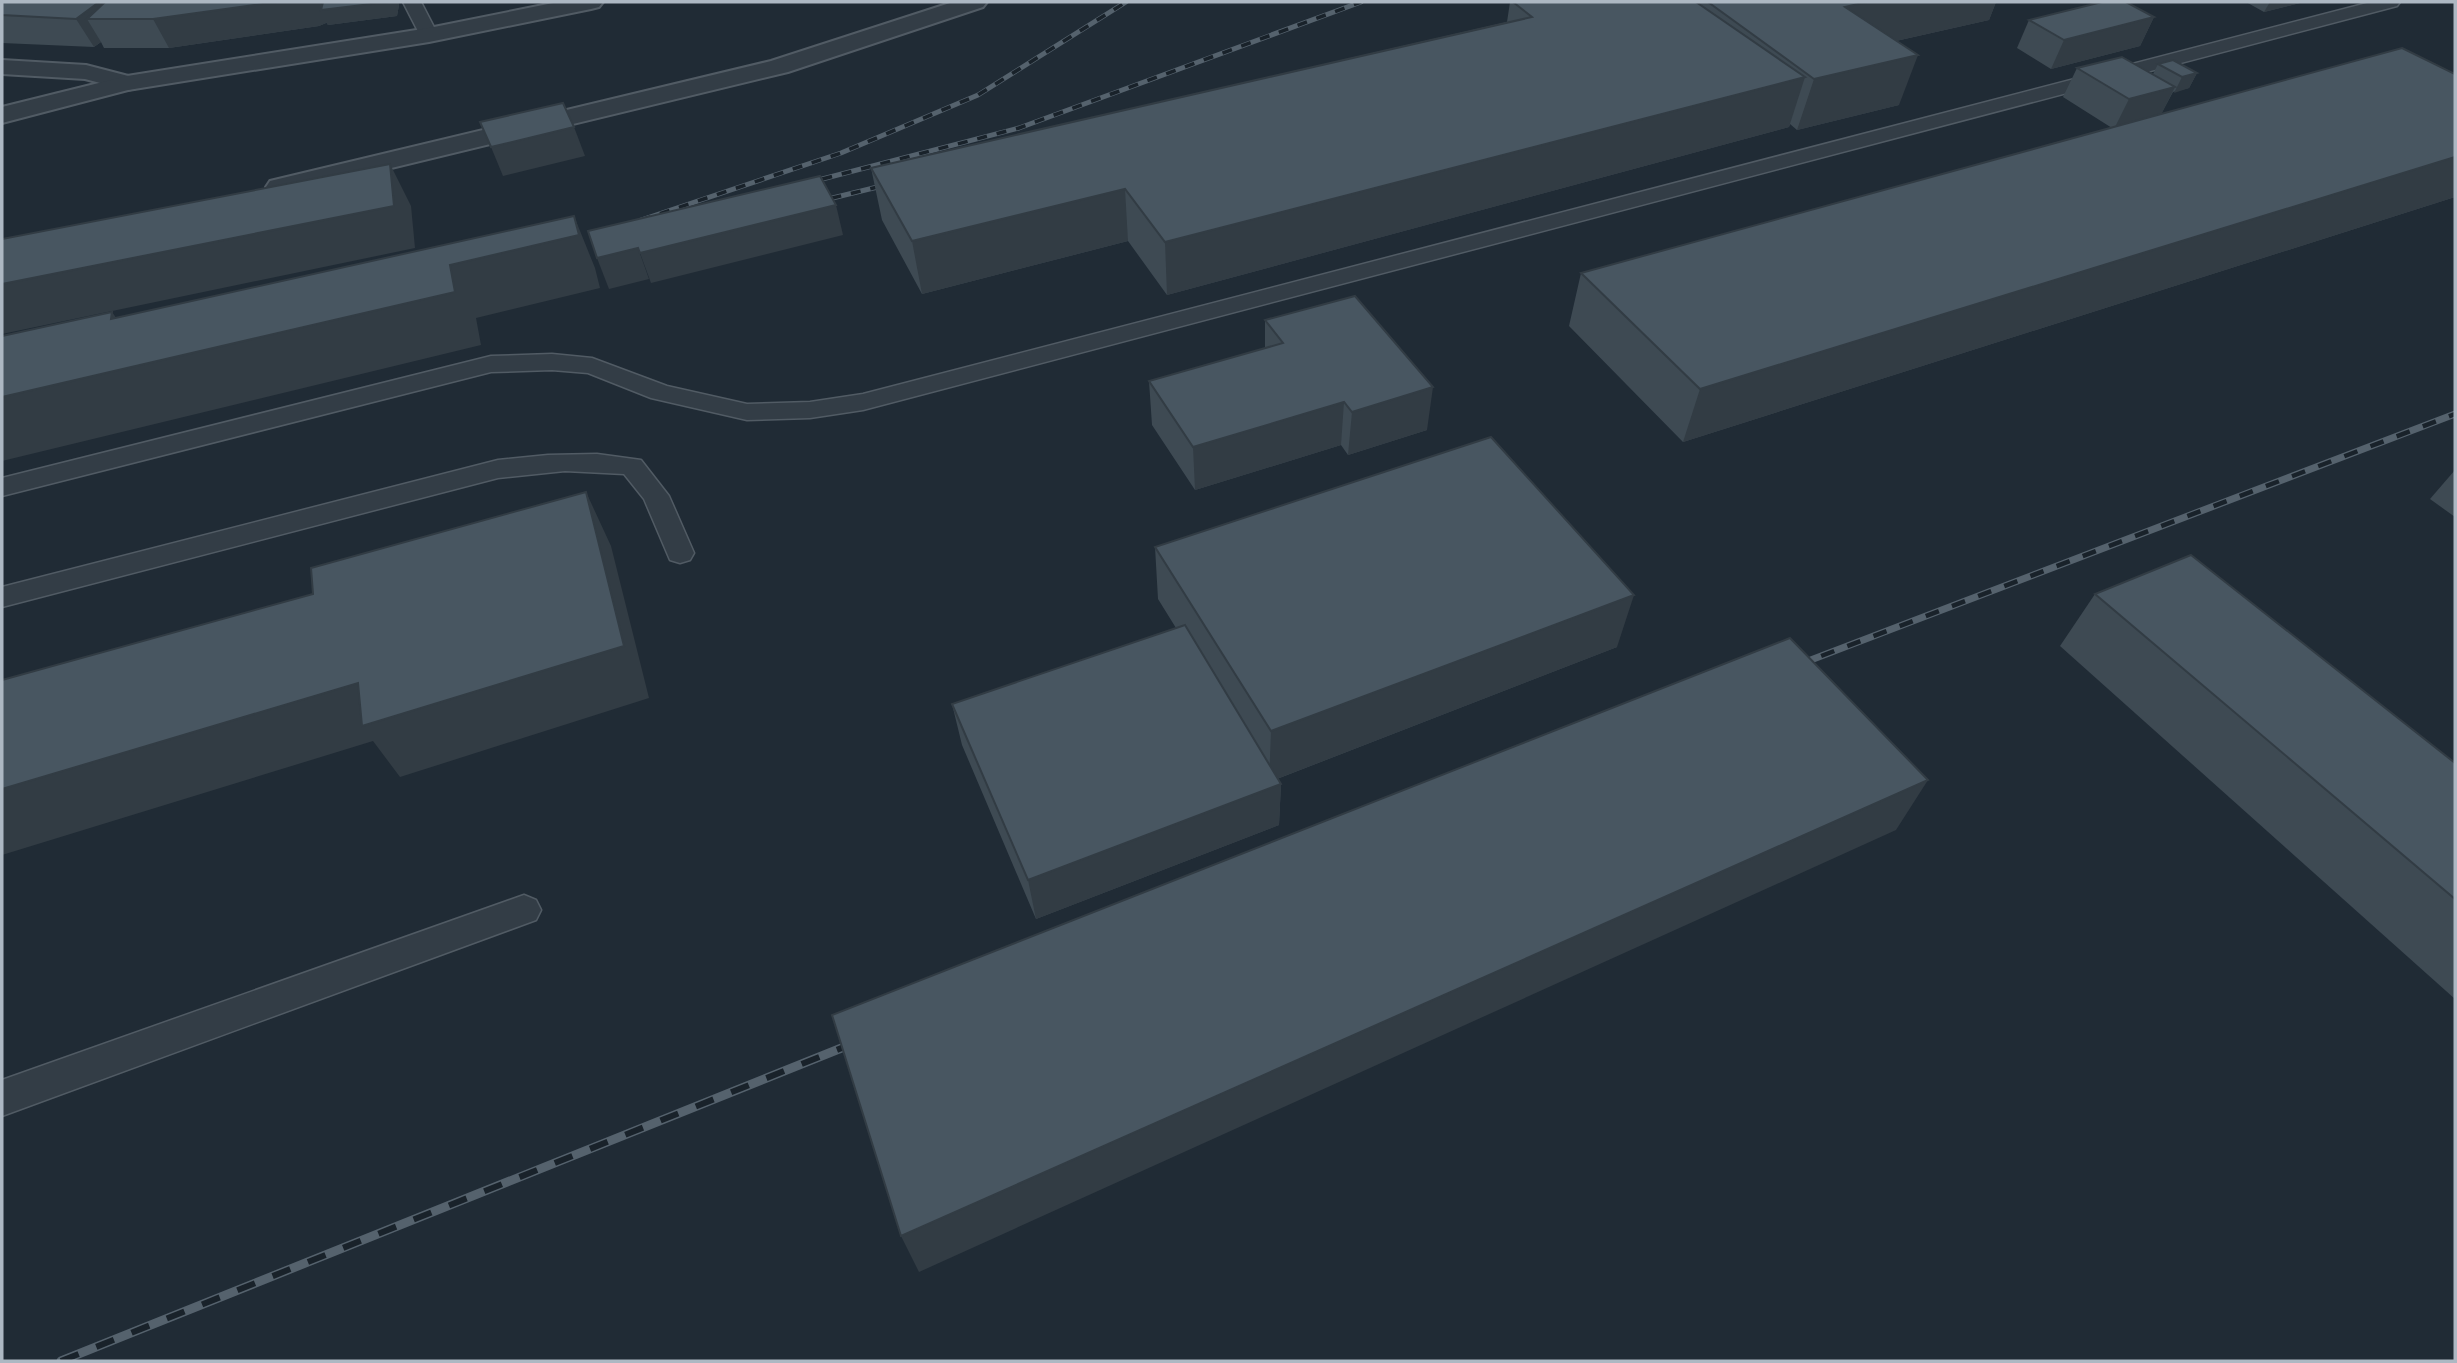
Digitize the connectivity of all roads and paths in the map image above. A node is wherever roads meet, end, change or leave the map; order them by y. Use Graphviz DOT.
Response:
graph roads {
  1 [pos="412,2"];
  2 [pos="590,2"];
  3 [pos="975,2"];
  4 [pos="2391,2"];
  5 [pos="429,35"];
  6 [pos="2,67"];
  7 [pos="127,83"];
  8 [pos="2,115"];
  9 [pos="260,192"];
  10 [pos="2,487"];
  11 [pos="680,553"];
  12 [pos="2,597"];
  13 [pos="524,910"];
  14 [pos="2,1098"];
  1 -- 5 [label="lane"];
  2 -- 5 [label="street"];
  3 -- 9 [label="street"];
  4 -- 10 [label="lane"];
  5 -- 7 [label="street"];
  6 -- 7 [label="street"];
  7 -- 8 [label="street"];
  11 -- 12 [label="lane"];
  13 -- 14 [label="lane"];
}
